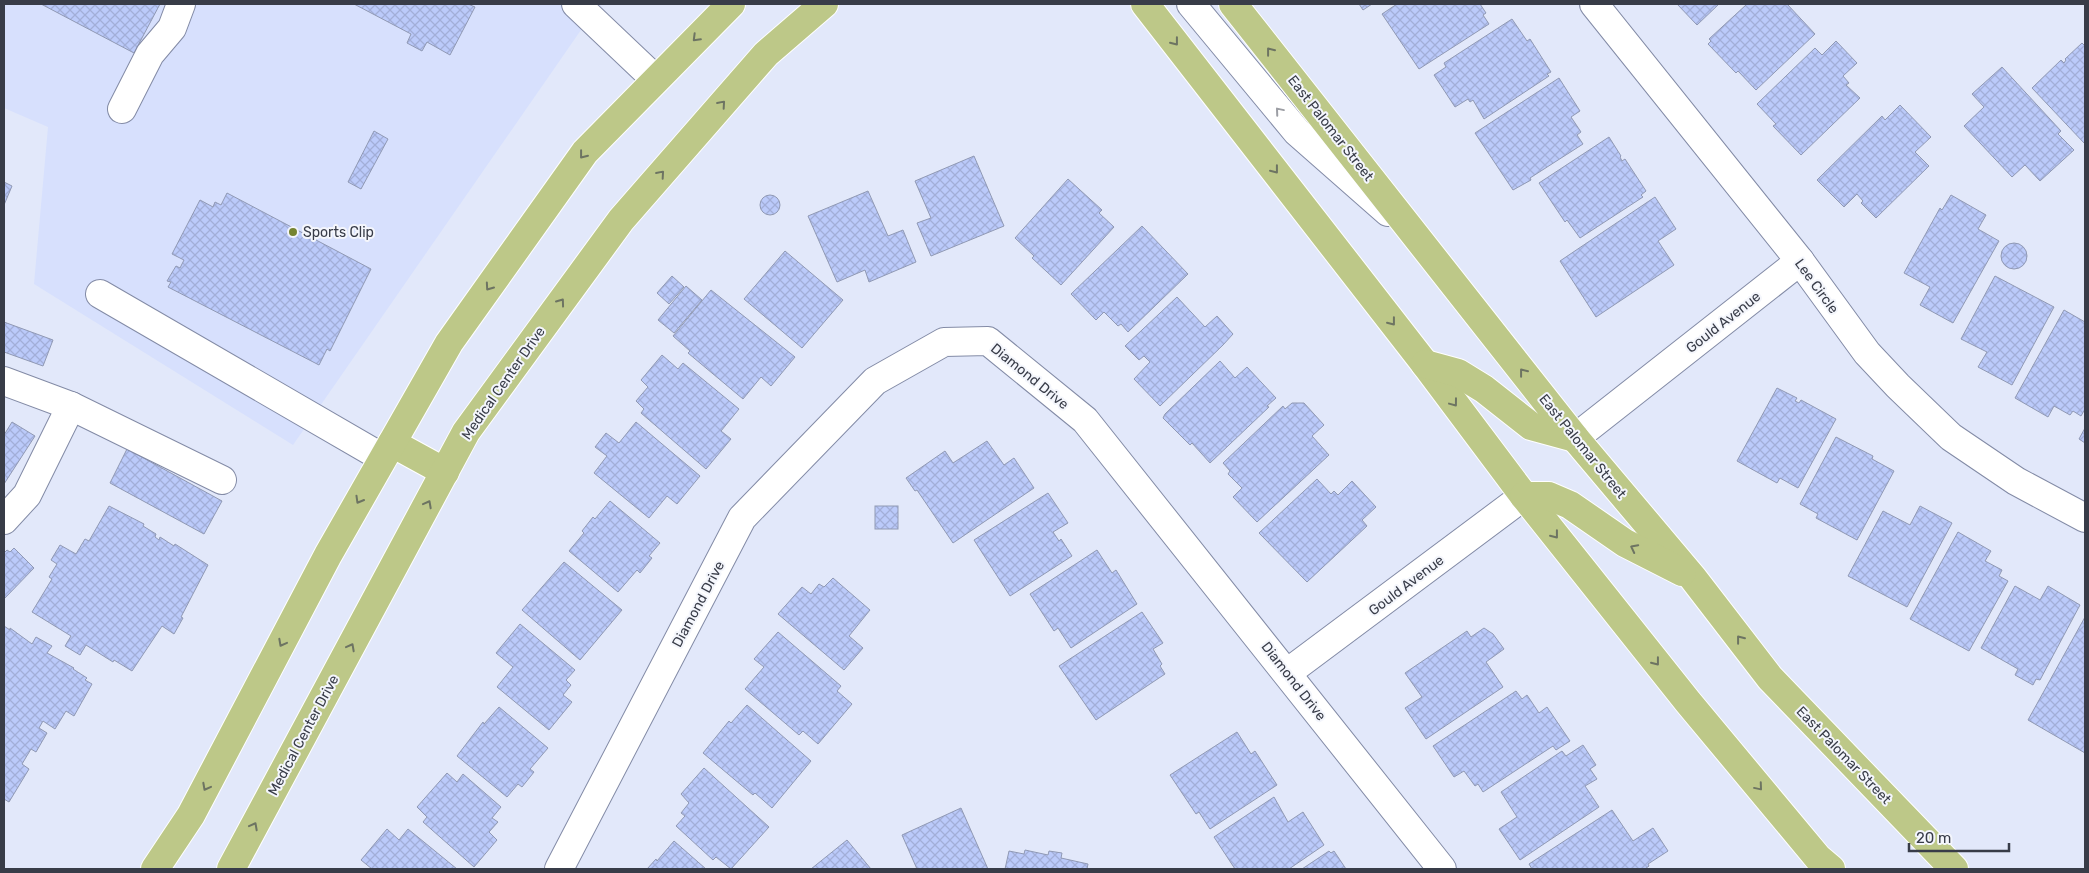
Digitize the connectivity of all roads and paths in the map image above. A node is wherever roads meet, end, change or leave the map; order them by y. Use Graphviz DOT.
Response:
graph roads {
  1 [pos="181,4"];
  2 [pos="576,4"];
  3 [pos="731,4"];
  4 [pos="824,4"];
  5 [pos="1145,4"];
  6 [pos="1191,4"];
  7 [pos="1233,4"];
  8 [pos="1594,4"];
  9 [pos="655,79"];
  10 [pos="122,109"];
  11 [pos="1418,238"];
  12 [pos="1800,261"];
  13 [pos="100,294"];
  14 [pos="1425,364"];
  15 [pos="4,381"];
  16 [pos="71,406"];
  17 [pos="1575,438"];
  18 [pos="388,451"];
  19 [pos="445,472"];
  20 [pos="222,480"];
  21 [pos="1524,496"];
  22 [pos="2085,518"];
  23 [pos="4,520"];
  24 [pos="1693,578"];
  25 [pos="1287,673"];
  26 [pos="155,869"];
  27 [pos="231,869"];
  28 [pos="559,869"];
  29 [pos="1442,869"];
  30 [pos="1831,869"];
  31 [pos="1954,869"];
  1 -- 10 [label="street"];
  2 -- 9 [label="street"];
  3 -- 9 [label="main road, one-way"];
  19 -- 4 [label="main road, Medical Center Drive, one-way"];
  5 -- 14 [label="main road, one-way"];
  11 -- 6 [label="street, one-way"];
  11 -- 7 [label="main road, East Palomar Street, one-way"];
  8 -- 12 [label="street, Lee Circle"];
  9 -- 18 [label="main road, one-way"];
  17 -- 11 [label="main road, East Palomar Street, one-way"];
  12 -- 17 [label="street, Gould Avenue"];
  12 -- 22 [label="street, Lee Circle"];
  13 -- 18 [label="street"];
  14 -- 17 [label="main road"];
  14 -- 21 [label="main road, one-way"];
  15 -- 16 [label="street"];
  16 -- 20 [label="street"];
  16 -- 23 [label="street"];
  17 -- 24 [label="main road, East Palomar Street"];
  18 -- 19 [label="main road"];
  18 -- 26 [label="main road, one-way"];
  27 -- 19 [label="main road, Medical Center Drive, one-way"];
  24 -- 21 [label="main road, one-way"];
  21 -- 25 [label="street, Gould Avenue"];
  21 -- 30 [label="main road, one-way"];
  31 -- 24 [label="main road, East Palomar Street, one-way"];
  25 -- 28 [label="street, Diamond Drive"];
  25 -- 29 [label="street, Diamond Drive"];
}
